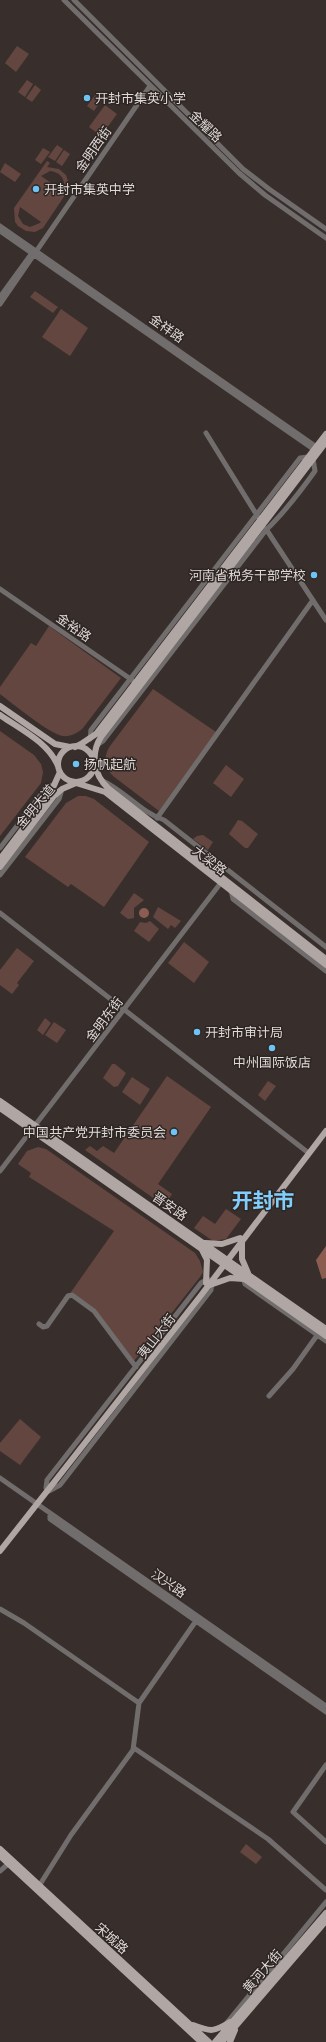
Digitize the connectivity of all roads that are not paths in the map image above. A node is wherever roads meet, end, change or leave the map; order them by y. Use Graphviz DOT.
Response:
graph roads {
  1 [pos="64,0"];
  2 [pos="74,0"];
  3 [pos="150,86"];
  4 [pos="0,226"];
  5 [pos="326,230"];
  6 [pos="0,231"];
  7 [pos="326,238"];
  8 [pos="34,252"];
  9 [pos="0,297"];
  10 [pos="0,304"];
  11 [pos="206,433"];
  12 [pos="326,434"];
  13 [pos="326,442"];
  14 [pos="317,449"];
  15 [pos="310,458"];
  16 [pos="257,514"];
  17 [pos="264,525"];
  18 [pos="0,588"];
  19 [pos="313,600"];
  20 [pos="326,620"];
  21 [pos="133,681"];
  22 [pos="0,706"];
  23 [pos="0,715"];
  24 [pos="73,747"];
  25 [pos="94,762"];
  26 [pos="59,770"];
  27 [pos="100,779"];
  28 [pos="76,783"];
  29 [pos="55,784"];
  30 [pos="62,789"];
  31 [pos="158,818"];
  32 [pos="0,848"];
  33 [pos="0,859"];
  34 [pos="0,867"];
  35 [pos="0,876"];
  36 [pos="222,881"];
  37 [pos="231,890"];
  38 [pos="0,913"];
  39 [pos="326,947"];
  40 [pos="326,959"];
  41 [pos="326,965"];
  42 [pos="326,972"];
  43 [pos="124,1010"];
  44 [pos="0,1101"];
  45 [pos="0,1108"];
  46 [pos="326,1125"];
  47 [pos="34,1128"];
  48 [pos="326,1131"];
  49 [pos="306,1151"];
  50 [pos="0,1171"];
  51 [pos="241,1240"];
  52 [pos="202,1245"];
  53 [pos="225,1261"];
  54 [pos="246,1278"];
  55 [pos="209,1282"];
  56 [pos="39,1324"];
  57 [pos="321,1332"];
  58 [pos="326,1336"];
  59 [pos="326,1341"];
  60 [pos="136,1368"];
  61 [pos="269,1396"];
  62 [pos="0,1474"];
  63 [pos="0,1478"];
  64 [pos="48,1489"];
  65 [pos="37,1502"];
  66 [pos="0,1545"];
  67 [pos="0,1551"];
  68 [pos="0,1609"];
  69 [pos="197,1619"];
  70 [pos="139,1703"];
  71 [pos="326,1703"];
  72 [pos="326,1706"];
  73 [pos="326,1712"];
  74 [pos="134,1748"];
  75 [pos="326,1765"];
  76 [pos="326,1842"];
  77 [pos="0,1849"];
  78 [pos="0,1856"];
  79 [pos="8,1864"];
  80 [pos="0,1871"];
  81 [pos="39,1886"];
  82 [pos="326,1890"];
  83 [pos="326,1902"];
  84 [pos="326,1913"];
  85 [pos="326,1921"];
  86 [pos="238,2019"];
  87 [pos="226,2024"];
  88 [pos="187,2026"];
  89 [pos="195,2042"];
  90 [pos="201,2042"];
  91 [pos="209,2042"];
  92 [pos="215,2042"];
  93 [pos="222,2042"];
  94 [pos="230,2042"];
  1 -- 3 [label="street, 金耀路"];
  2 -- 5 [label="street, 金耀路"];
  3 -- 7 [label="street, 金耀路"];
  3 -- 8 [label="street, 金明西街"];
  4 -- 8 [label="street, 金祥路"];
  6 -- 8 [label="street, 金祥路"];
  8 -- 9 [label="street, 金明西街"];
  8 -- 10 [label="street, 金明西街"];
  8 -- 14 [label="street, 金祥路"];
  11 -- 16 [label="street"];
  12 -- 14 [label="main road"];
  13 -- 14 [label="main road"];
  14 -- 15 [label="main road"];
  15 -- 16 [label="street"];
  15 -- 17 [label="main road"];
  15 -- 17 [label="street"];
  16 -- 17 [label="street"];
  16 -- 21 [label="street"];
  17 -- 19 [label="street"];
  17 -- 21 [label="main road"];
  17 -- 25 [label="main road"];
  18 -- 21 [label="street, 金裕路"];
  19 -- 20 [label="street"];
  19 -- 31 [label="street"];
  21 -- 24 [label="main road"];
  22 -- 24 [label="main road"];
  23 -- 26 [label="main road"];
  24 -- 25 [label="main road"];
  24 -- 26 [label="main road"];
  25 -- 27 [label="main road, 大梁路"];
  25 -- 28 [label="main road"];
  26 -- 28 [label="main road"];
  26 -- 29 [label="main road, 金明大道"];
  27 -- 31 [label="street"];
  27 -- 36 [label="main road, 大梁路"];
  28 -- 30 [label="main road, 金明大道"];
  28 -- 36 [label="main road, 大梁路"];
  29 -- 32 [label="street"];
  29 -- 33 [label="main road, 金明大道"];
  30 -- 34 [label="main road, 金明大道"];
  30 -- 35 [label="street"];
  31 -- 39 [label="street"];
  36 -- 37 [label="main road, 大梁路"];
  36 -- 40 [label="main road, 大梁路"];
  36 -- 43 [label="street, 金明东街"];
  37 -- 41 [label="main road, 大梁路"];
  37 -- 42 [label="street"];
  38 -- 43 [label="street"];
  43 -- 47 [label="street, 金明东街"];
  43 -- 49 [label="street"];
  44 -- 47 [label="main road, 晋安路"];
  45 -- 47 [label="main road, 晋安路"];
  46 -- 49 [label="main road, 夷山大街"];
  47 -- 50 [label="street, 金明东街"];
  47 -- 52 [label="main road, 晋安路"];
  48 -- 51 [label="main road, 夷山大街"];
  49 -- 51 [label="main road, 夷山大街"];
  51 -- 52 [label="main road"];
  51 -- 53 [label="main road, 夷山大街"];
  51 -- 54 [label="main road"];
  52 -- 53 [label="main road, 晋安路"];
  52 -- 55 [label="main road"];
  53 -- 54 [label="main road, 晋安路"];
  53 -- 55 [label="main road, 夷山大街"];
  54 -- 55 [label="main road"];
  54 -- 57 [label="main road, 晋安路"];
  55 -- 60 [label="street"];
  55 -- 64 [label="main road, 夷山大街"];
  55 -- 64 [label="street"];
  56 -- 60 [label="street"];
  57 -- 58 [label="main road, 晋安路"];
  57 -- 59 [label="street"];
  57 -- 61 [label="street"];
  60 -- 64 [label="street"];
  62 -- 65 [label="street, 汉兴路"];
  63 -- 65 [label="street, 汉兴路"];
  64 -- 65 [label="main road, 夷山大街"];
  65 -- 66 [label="main road, 夷山大街"];
  65 -- 67 [label="main road, 夷山大街"];
  65 -- 69 [label="street, 汉兴路"];
  65 -- 71 [label="street, 汉兴路"];
  68 -- 70 [label="street"];
  69 -- 70 [label="street"];
  69 -- 72 [label="street, 汉兴路"];
  69 -- 73 [label="street"];
  70 -- 74 [label="street"];
  74 -- 81 [label="street"];
  74 -- 82 [label="street"];
  75 -- 76 [label="street"];
  77 -- 81 [label="main road, 宋城路"];
  78 -- 79 [label="main road, 宋城路"];
  79 -- 80 [label="street"];
  79 -- 88 [label="main road, 宋城路"];
  81 -- 88 [label="main road, 宋城路"];
  83 -- 87 [label="street"];
  84 -- 86 [label="main road, 黄河大街"];
  85 -- 86 [label="main road, 黄河大街"];
  86 -- 87 [label="main road"];
  86 -- 92 [label="main road, 黄河大街"];
  86 -- 93 [label="main road, 黄河大街"];
  86 -- 94 [label="main road"];
  87 -- 88 [label="main road"];
  88 -- 89 [label="main road"];
  88 -- 90 [label="main road, 宋城路"];
  88 -- 91 [label="main road, 宋城路"];
}
